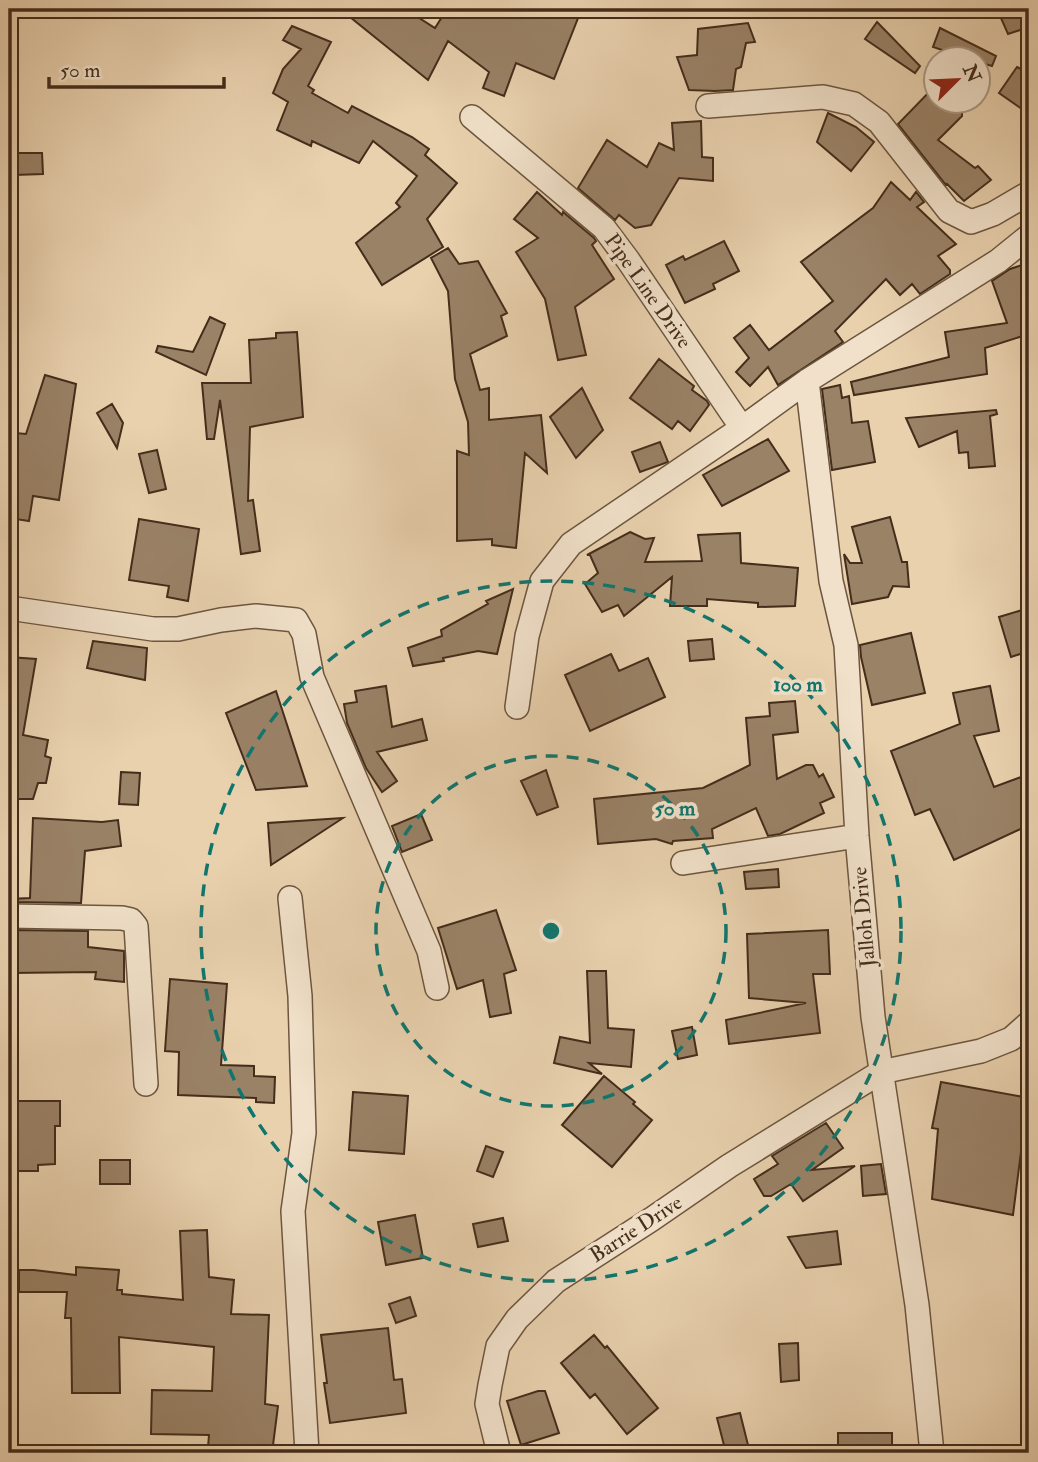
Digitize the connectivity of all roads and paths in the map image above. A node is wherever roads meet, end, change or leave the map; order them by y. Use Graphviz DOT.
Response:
graph roads {
  1 [pos="708,106"];
  2 [pos="471,117"];
  3 [pos="1029,193"];
  4 [pos="1029,236"];
  5 [pos="807,381"];
  6 [pos="742,428"];
  7 [pos="9,608"];
  8 [pos="517,707"];
  9 [pos="857,836"];
  10 [pos="682,863"];
  11 [pos="290,898"];
  12 [pos="9,916"];
  13 [pos="437,988"];
  14 [pos="1029,1023"];
  15 [pos="881,1072"];
  16 [pos="146,1084"];
  17 [pos="307,1453"];
  18 [pos="499,1453"];
  19 [pos="932,1453"];
  1 -- 3 [label="street"];
  2 -- 6 [label="street, Pipe Line Drive"];
  4 -- 5 [label="street"];
  5 -- 6 [label="street"];
  5 -- 9 [label="street, Jalloh Drive"];
  6 -- 8 [label="street"];
  7 -- 13 [label="street"];
  9 -- 10 [label="street"];
  9 -- 15 [label="street, Jalloh Drive"];
  11 -- 17 [label="street"];
  12 -- 16 [label="street"];
  14 -- 15 [label="street, Barrie Drive"];
  15 -- 18 [label="street, Barrie Drive"];
  15 -- 19 [label="street, Jalloh Drive"];
}
